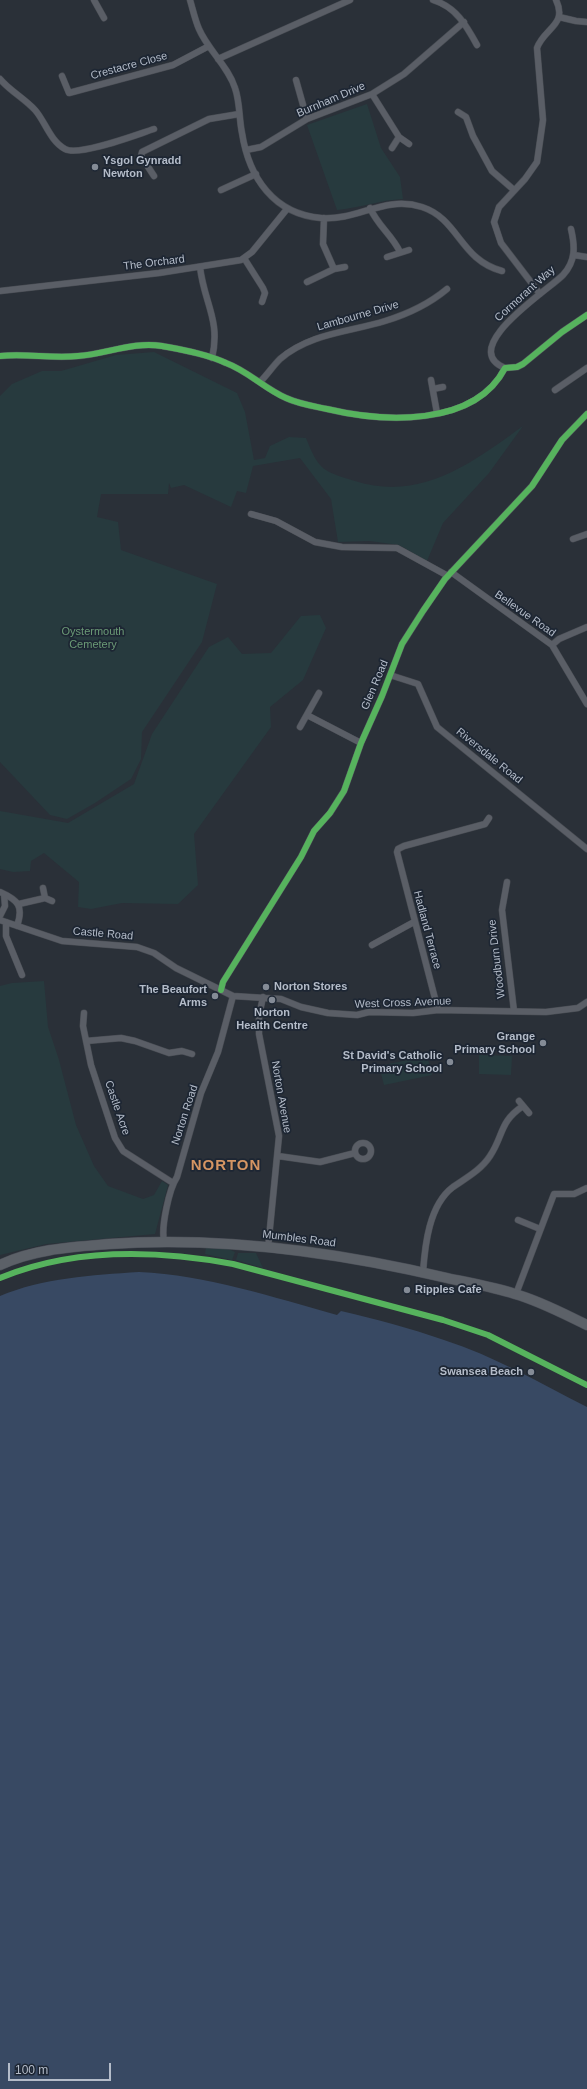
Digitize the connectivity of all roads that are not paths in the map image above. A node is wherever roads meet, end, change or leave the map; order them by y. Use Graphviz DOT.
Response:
graph roads {
  1 [pos="94,0"];
  2 [pos="190,0"];
  3 [pos="350,0"];
  4 [pos="433,0"];
  5 [pos="556,0"];
  6 [pos="559,17"];
  7 [pos="104,18"];
  8 [pos="464,22"];
  9 [pos="587,22"];
  10 [pos="478,45"];
  11 [pos="209,46"];
  12 [pos="218,59"];
  13 [pos="62,76"];
  14 [pos="0,79"];
  15 [pos="296,80"];
  16 [pos="372,94"];
  17 [pos="458,112"];
  18 [pos="239,114"];
  19 [pos="307,119"];
  20 [pos="154,129"];
  21 [pos="399,137"];
  22 [pos="409,144"];
  23 [pos="392,148"];
  24 [pos="246,150"];
  25 [pos="256,174"];
  26 [pos="154,176"];
  27 [pos="221,190"];
  28 [pos="514,190"];
  29 [pos="370,208"];
  30 [pos="286,209"];
  31 [pos="324,218"];
  32 [pos="571,229"];
  33 [pos="566,240"];
  34 [pos="573,240"];
  35 [pos="409,250"];
  36 [pos="400,252"];
  37 [pos="574,254"];
  38 [pos="483,255"];
  39 [pos="387,257"];
  40 [pos="587,257"];
  41 [pos="244,258"];
  42 [pos="479,261"];
  43 [pos="200,267"];
  44 [pos="345,267"];
  45 [pos="334,269"];
  46 [pos="502,271"];
  47 [pos="307,282"];
  48 [pos="447,289"];
  49 [pos="0,291"];
  50 [pos="540,294"];
  51 [pos="262,302"];
  52 [pos="587,315"];
  53 [pos="0,356"];
  54 [pos="212,358"];
  55 [pos="505,368"];
  56 [pos="587,368"];
  57 [pos="431,380"];
  58 [pos="260,382"];
  59 [pos="443,387"];
  60 [pos="433,389"];
  61 [pos="555,390"];
  62 [pos="437,413"];
  63 [pos="587,414"];
  64 [pos="251,514"];
  65 [pos="587,534"];
  66 [pos="573,539"];
  67 [pos="450,574"];
  68 [pos="587,627"];
  69 [pos="552,645"];
  70 [pos="390,675"];
  71 [pos="319,693"];
  72 [pos="587,704"];
  73 [pos="307,715"];
  74 [pos="300,727"];
  75 [pos="360,743"];
  76 [pos="489,818"];
  77 [pos="587,848"];
  78 [pos="508,882"];
  79 [pos="43,888"];
  80 [pos="2,893"];
  81 [pos="45,898"];
  82 [pos="52,901"];
  83 [pos="17,902"];
  84 [pos="5,906"];
  85 [pos="0,916"];
  86 [pos="3,921"];
  87 [pos="414,922"];
  88 [pos="17,926"];
  89 [pos="372,945"];
  90 [pos="22,975"];
  91 [pos="221,990"];
  92 [pos="233,996"];
  93 [pos="263,998"];
  94 [pos="587,1002"];
  95 [pos="438,1010"];
  96 [pos="514,1011"];
  97 [pos="84,1013"];
  98 [pos="86,1041"];
  99 [pos="192,1054"];
  100 [pos="529,1113"];
  101 [pos="355,1153"];
  102 [pos="278,1156"];
  103 [pos="173,1183"];
  104 [pos="587,1188"];
  105 [pos="518,1220"];
  106 [pos="540,1229"];
  107 [pos="164,1241"];
  108 [pos="268,1248"];
  109 [pos="0,1265"];
  110 [pos="423,1272"];
  111 [pos="516,1294"];
  112 [pos="587,1325"];
  1 -- 7 [label="street"];
  2 -- 11 [label="street"];
  3 -- 12 [label="street"];
  4 -- 8 [label="street"];
  5 -- 6 [label="street"];
  6 -- 9 [label="street"];
  6 -- 28 [label="street"];
  8 -- 10 [label="street"];
  8 -- 16 [label="street, Burnham Drive"];
  11 -- 12 [label="street"];
  11 -- 13 [label="street, Crestacre Close"];
  12 -- 18 [label="street"];
  14 -- 20 [label="street"];
  15 -- 19 [label="street"];
  16 -- 19 [label="street, Burnham Drive"];
  16 -- 21 [label="street"];
  17 -- 28 [label="street"];
  18 -- 24 [label="street"];
  18 -- 26 [label="street"];
  19 -- 24 [label="street, Burnham Drive"];
  21 -- 22 [label="street"];
  21 -- 23 [label="street"];
  24 -- 25 [label="street"];
  25 -- 27 [label="street"];
  25 -- 30 [label="street"];
  28 -- 50 [label="street"];
  29 -- 31 [label="street"];
  29 -- 36 [label="street"];
  29 -- 42 [label="street"];
  30 -- 31 [label="street"];
  30 -- 41 [label="street, The Orchard"];
  31 -- 45 [label="street"];
  32 -- 34 [label="street"];
  33 -- 34 [label="street"];
  34 -- 37 [label="street"];
  35 -- 36 [label="street"];
  36 -- 39 [label="street"];
  37 -- 40 [label="street"];
  37 -- 50 [label="street, Cormorant Way"];
  38 -- 42 [label="street"];
  41 -- 43 [label="street, The Orchard"];
  41 -- 51 [label="street"];
  42 -- 46 [label="street"];
  43 -- 49 [label="street, The Orchard"];
  43 -- 54 [label="street"];
  44 -- 45 [label="street"];
  45 -- 47 [label="street"];
  48 -- 58 [label="street, Lambourne Drive"];
  50 -- 55 [label="street, Cormorant Way"];
  52 -- 55 [label="street"];
  53 -- 54 [label="street"];
  54 -- 58 [label="street"];
  55 -- 62 [label="street"];
  56 -- 61 [label="street"];
  57 -- 60 [label="street"];
  58 -- 62 [label="street"];
  59 -- 60 [label="street"];
  60 -- 62 [label="street"];
  63 -- 67 [label="street, Glen Road"];
  64 -- 67 [label="street, Bellevue Road"];
  65 -- 66 [label="street"];
  67 -- 69 [label="street, Bellevue Road"];
  67 -- 70 [label="street, Glen Road"];
  68 -- 69 [label="street"];
  69 -- 72 [label="street, Bellevue Road"];
  70 -- 75 [label="street, Glen Road"];
  70 -- 77 [label="street, Riversdale Road"];
  71 -- 73 [label="street"];
  73 -- 74 [label="street"];
  73 -- 75 [label="street"];
  75 -- 91 [label="street, Glen Road"];
  76 -- 87 [label="street, Hadland Terrace"];
  78 -- 96 [label="street, Woodburn Drive"];
  79 -- 81 [label="street"];
  80 -- 83 [label="street"];
  80 -- 84 [label="street"];
  81 -- 82 [label="street"];
  81 -- 83 [label="street"];
  83 -- 84 [label="street"];
  83 -- 88 [label="street"];
  84 -- 85 [label="street"];
  86 -- 88 [label="street, Castle Road"];
  86 -- 90 [label="street"];
  87 -- 89 [label="street"];
  87 -- 95 [label="street, Hadland Terrace"];
  88 -- 91 [label="street, Castle Road"];
  91 -- 92 [label="street, West Cross Avenue"];
  92 -- 93 [label="street, West Cross Avenue"];
  92 -- 103 [label="street, Norton Road"];
  93 -- 95 [label="street, West Cross Avenue"];
  93 -- 102 [label="street, Norton Avenue"];
  94 -- 96 [label="street, West Cross Avenue"];
  95 -- 96 [label="street, West Cross Avenue"];
  97 -- 98 [label="street, Castle Acre"];
  98 -- 99 [label="street"];
  98 -- 103 [label="street, Castle Acre"];
  100 -- 110 [label="street"];
  101 -- 102 [label="street"];
  102 -- 108 [label="street, Norton Avenue"];
  103 -- 107 [label="street, Norton Road"];
  104 -- 106 [label="street"];
  105 -- 106 [label="street"];
  106 -- 111 [label="street"];
  107 -- 108 [label="main road, Mumbles Road"];
  107 -- 109 [label="main road, Mumbles Road"];
  108 -- 110 [label="main road, Mumbles Road"];
  110 -- 111 [label="main road, Mumbles Road"];
  111 -- 112 [label="main road, Mumbles Road"];
}
